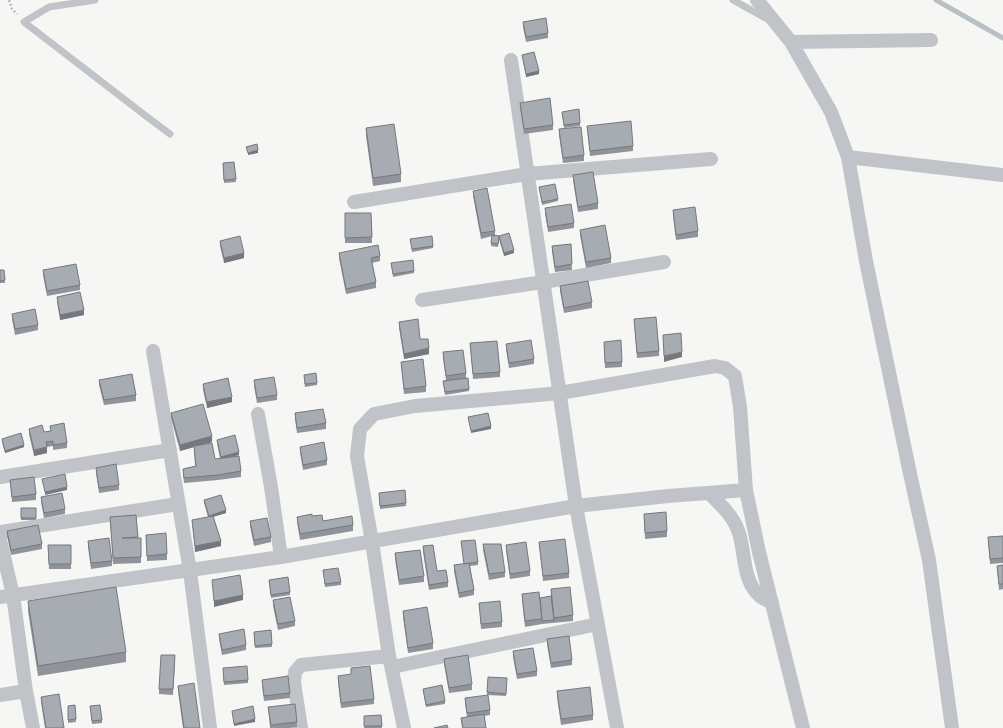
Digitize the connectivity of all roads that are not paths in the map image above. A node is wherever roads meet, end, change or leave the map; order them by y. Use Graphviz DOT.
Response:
graph roads {
  1 [pos="95,0"];
  2 [pos="732,0"];
  3 [pos="757,0"];
  4 [pos="778,25"];
  5 [pos="931,40"];
  6 [pos="791,42"];
  7 [pos="511,60"];
  8 [pos="170,134"];
  9 [pos="848,157"];
  10 [pos="711,159"];
  11 [pos="527,174"];
  12 [pos="1003,175"];
  13 [pos="354,202"];
  14 [pos="664,262"];
  15 [pos="543,282"];
  16 [pos="422,300"];
  17 [pos="153,351"];
  18 [pos="560,393"];
  19 [pos="258,414"];
  20 [pos="170,450"];
  21 [pos="0,477"];
  22 [pos="746,490"];
  23 [pos="709,493"];
  24 [pos="178,504"];
  25 [pos="576,506"];
  26 [pos="0,532"];
  27 [pos="0,540"];
  28 [pos="372,542"];
  29 [pos="281,557"];
  30 [pos="190,571"];
  31 [pos="7,596"];
  32 [pos="772,602"];
  33 [pos="598,624"];
  34 [pos="391,661"];
  35 [pos="26,690"];
  36 [pos="0,695"];
  37 [pos="33,728"];
  38 [pos="210,728"];
  39 [pos="301,728"];
  40 [pos="404,728"];
  41 [pos="617,728"];
  42 [pos="803,728"];
  43 [pos="952,728"];
  1 -- 8 [label="lane"];
  2 -- 4 [label="lane"];
  3 -- 4 [label="street"];
  4 -- 6 [label="street"];
  5 -- 6 [label="street"];
  6 -- 9 [label="street"];
  7 -- 11 [label="street"];
  9 -- 12 [label="street"];
  9 -- 43 [label="street"];
  10 -- 11 [label="street"];
  11 -- 13 [label="street"];
  11 -- 15 [label="street"];
  14 -- 15 [label="street"];
  15 -- 16 [label="street"];
  15 -- 18 [label="street"];
  17 -- 20 [label="street"];
  18 -- 22 [label="street"];
  18 -- 25 [label="street"];
  18 -- 28 [label="street"];
  19 -- 29 [label="street"];
  20 -- 21 [label="street"];
  20 -- 24 [label="street"];
  22 -- 23 [label="street"];
  22 -- 32 [label="street"];
  23 -- 25 [label="street"];
  23 -- 32 [label="street"];
  24 -- 26 [label="street"];
  24 -- 30 [label="street"];
  25 -- 28 [label="street"];
  25 -- 33 [label="street"];
  27 -- 31 [label="street"];
  28 -- 29 [label="street"];
  28 -- 34 [label="street"];
  29 -- 30 [label="street"];
  30 -- 31 [label="street"];
  30 -- 38 [label="street"];
  31 -- 35 [label="street"];
  32 -- 42 [label="street"];
  33 -- 34 [label="street"];
  33 -- 41 [label="street"];
  34 -- 39 [label="street"];
  34 -- 40 [label="street"];
  35 -- 36 [label="street"];
  35 -- 37 [label="street"];
}
